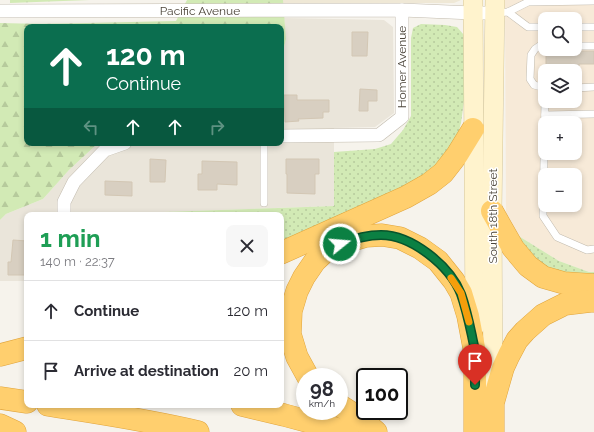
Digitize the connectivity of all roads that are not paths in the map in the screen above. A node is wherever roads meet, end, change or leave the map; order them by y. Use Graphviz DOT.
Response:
graph roads {
  1 [pos="594,1"];
  2 [pos="473,7"];
  3 [pos="499,8"];
  4 [pos="402,10"];
  5 [pos="0,11"];
  6 [pos="538,27"];
  7 [pos="582,27"];
  8 [pos="594,27"];
  9 [pos="582,46"];
  10 [pos="594,46"];
  11 [pos="538,47"];
  12 [pos="538,86"];
  13 [pos="594,87"];
  14 [pos="582,88"];
  15 [pos="545,108"];
  16 [pos="594,114"];
  17 [pos="545,115"];
  18 [pos="473,129"];
  19 [pos="284,136"];
  20 [pos="116,146"];
  21 [pos="264,146"];
  22 [pos="264,203"];
  23 [pos="492,211"];
  24 [pos="64,212"];
  25 [pos="594,249"];
  26 [pos="284,252"];
  27 [pos="594,285"];
  28 [pos="594,301"];
  29 [pos="24,349"];
  30 [pos="475,353"];
  31 [pos="0,355"];
  32 [pos="0,361"];
  33 [pos="24,365"];
  34 [pos="303,368"];
  35 [pos="0,398"];
  36 [pos="24,402"];
  37 [pos="493,403"];
  38 [pos="66,408"];
  39 [pos="255,408"];
  40 [pos="348,410"];
  41 [pos="0,425"];
  42 [pos="15,432"];
  43 [pos="198,432"];
  44 [pos="348,432"];
  45 [pos="376,432"];
  46 [pos="475,432"];
  47 [pos="493,432"];
  1 -- 3 [label="lane"];
  2 -- 3 [label="street, Pacific Avenue"];
  2 -- 4 [label="street, Pacific Avenue"];
  2 -- 18 [label="main road, South 18th Street"];
  3 -- 6 [label="lane"];
  3 -- 23 [label="main road, South 18th Street"];
  4 -- 5 [label="street, Pacific Avenue"];
  4 -- 19 [label="street, Homer Avenue"];
  7 -- 8 [label="lane"];
  9 -- 10 [label="lane"];
  11 -- 12 [label="lane"];
  13 -- 14 [label="lane"];
  15 -- 17 [label="lane"];
  16 -- 17 [label="lane"];
  17 -- 25 [label="lane"];
  18 -- 26 [label="highway"];
  18 -- 30 [label="main road, South 18th Street"];
  20 -- 24 [label="street"];
  21 -- 22 [label="lane"];
  23 -- 27 [label="highway"];
  23 -- 37 [label="main road, South 18th Street"];
  28 -- 37 [label="highway"];
  29 -- 31 [label="highway"];
  30 -- 34 [label="highway"];
  30 -- 46 [label="highway"];
  32 -- 33 [label="highway"];
  35 -- 36 [label="highway"];
  37 -- 47 [label="highway, South 18th Street"];
  38 -- 43 [label="highway"];
  39 -- 44 [label="highway"];
  40 -- 45 [label="highway"];
  41 -- 42 [label="highway"];
}
